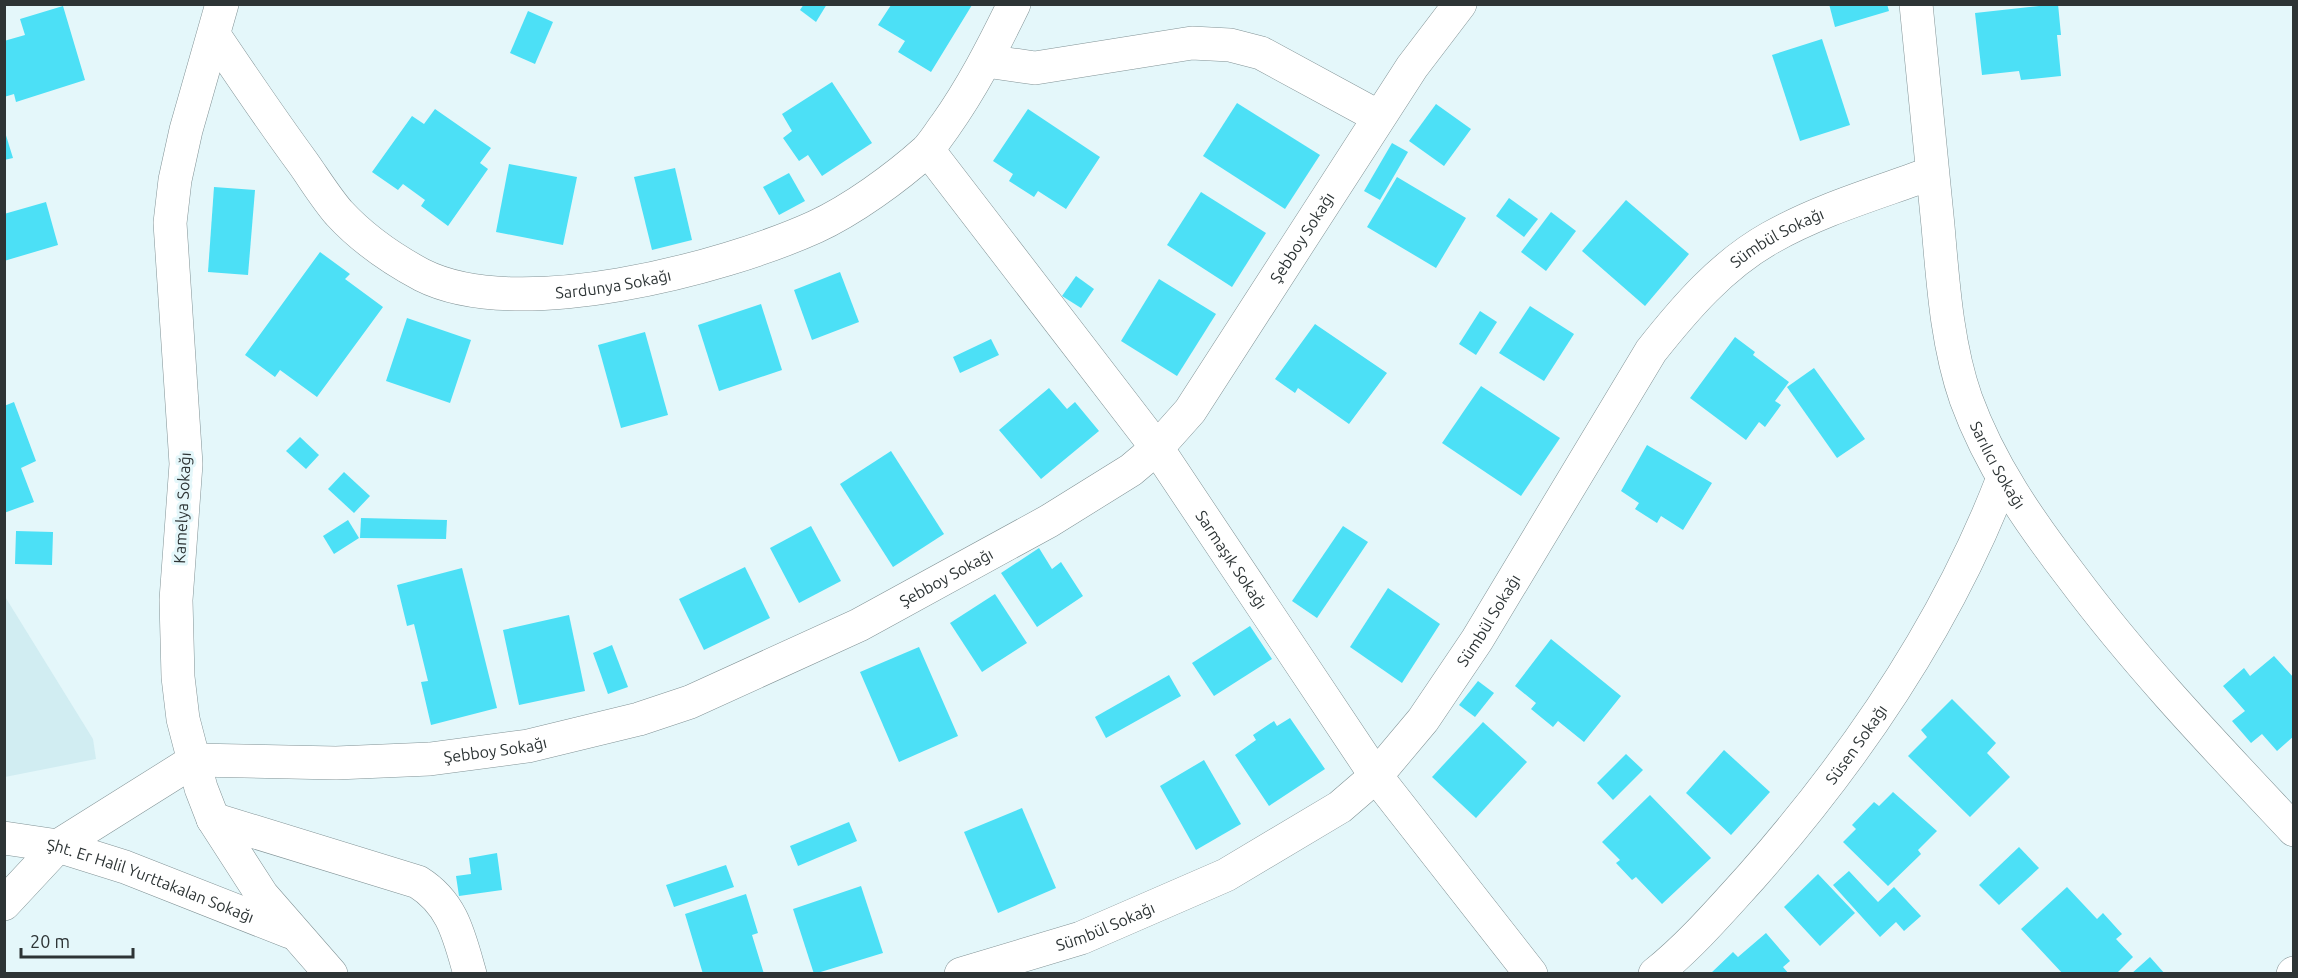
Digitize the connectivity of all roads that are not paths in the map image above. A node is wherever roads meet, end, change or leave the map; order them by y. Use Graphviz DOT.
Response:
graph roads {
  1 [pos="222,4"];
  2 [pos="1014,4"];
  3 [pos="1460,4"];
  4 [pos="1916,4"];
  5 [pos="214,35"];
  6 [pos="986,61"];
  7 [pos="1379,117"];
  8 [pos="928,150"];
  9 [pos="1932,173"];
  10 [pos="1157,448"];
  11 [pos="2003,478"];
  12 [pos="195,760"];
  13 [pos="1376,776"];
  14 [pos="213,819"];
  15 [pos="2294,830"];
  16 [pos="4,838"];
  17 [pos="58,846"];
  18 [pos="4,904"];
  19 [pos="292,933"];
  20 [pos="331,974"];
  21 [pos="470,974"];
  22 [pos="961,974"];
  23 [pos="1531,974"];
  24 [pos="1655,974"];
  1 -- 5 [label="street, Kamelya Sokağı"];
  2 -- 6 [label="street, Sardunya Sokağı"];
  3 -- 7 [label="street, Şebboy Sokağı"];
  4 -- 9 [label="street, Sarılıcı Sokağı"];
  5 -- 8 [label="street, Sardunya Sokağı"];
  5 -- 12 [label="street, Kamelya Sokağı"];
  6 -- 7 [label="street"];
  6 -- 8 [label="street, Sardunya Sokağı"];
  7 -- 10 [label="street, Şebboy Sokağı"];
  8 -- 10 [label="street, Sarmaşık Sokağı"];
  9 -- 11 [label="street, Sarılıcı Sokağı"];
  9 -- 13 [label="street, Sümbül Sokağı"];
  10 -- 12 [label="street, Şebboy Sokağı"];
  10 -- 13 [label="street, Sarmaşık Sokağı"];
  11 -- 15 [label="street, Sarılıcı Sokağı"];
  11 -- 24 [label="street, Süsen Sokağı"];
  12 -- 14 [label="street, Kamelya Sokağı"];
  12 -- 17 [label="street"];
  13 -- 22 [label="street, Sümbül Sokağı"];
  13 -- 23 [label="street, Sarmaşık Sokağı"];
  14 -- 19 [label="street, Kamelya Sokağı"];
  14 -- 21 [label="street"];
  16 -- 17 [label="street, Şht. Er Halil Yurttakalan Sokağı"];
  17 -- 18 [label="street"];
  17 -- 19 [label="street, Şht. Er Halil Yurttakalan Sokağı"];
  19 -- 20 [label="street, Kamelya Sokağı"];
}
